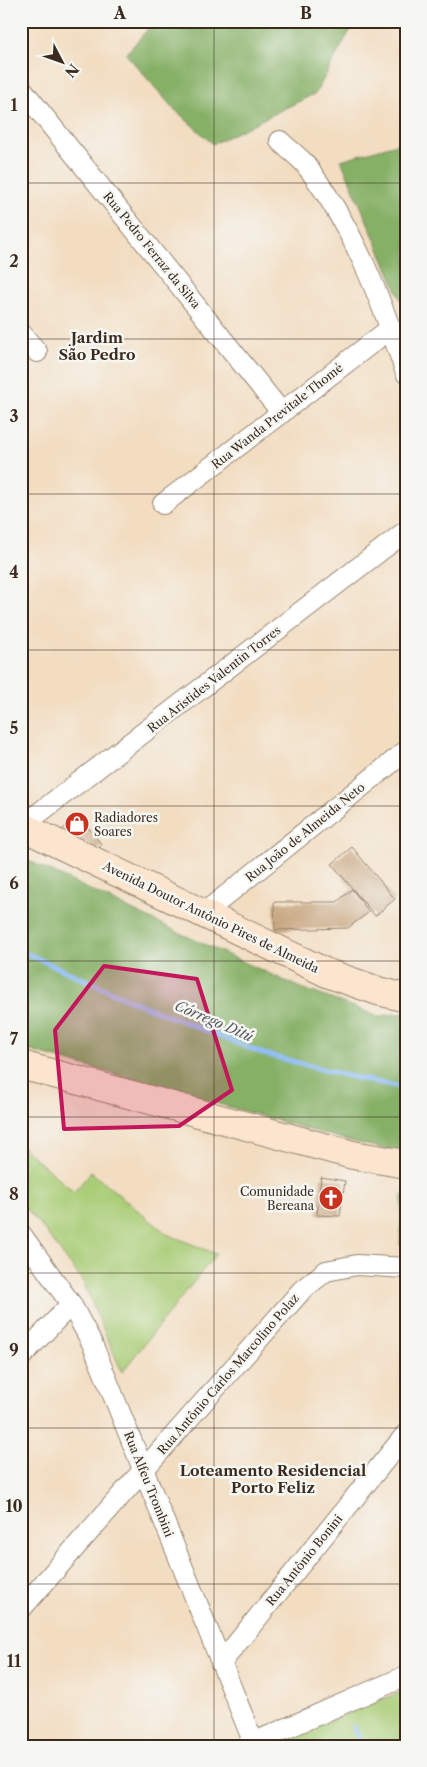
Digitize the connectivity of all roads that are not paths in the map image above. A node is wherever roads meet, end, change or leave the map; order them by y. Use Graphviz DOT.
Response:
graph roads {
  1 [pos="21,88"];
  2 [pos="280,141"];
  3 [pos="391,328"];
  4 [pos="21,333"];
  5 [pos="37,352"];
  6 [pos="406,373"];
  7 [pos="282,413"];
  8 [pos="163,504"];
  9 [pos="406,532"];
  10 [pos="406,751"];
  11 [pos="21,826"];
  12 [pos="204,913"];
  13 [pos="406,998"];
  14 [pos="21,1065"];
  15 [pos="406,1164"];
  16 [pos="21,1234"];
  17 [pos="406,1268"];
  18 [pos="71,1304"];
  19 [pos="21,1357"];
  20 [pos="406,1434"];
  21 [pos="143,1470"];
  22 [pos="21,1610"];
  23 [pos="221,1663"];
  24 [pos="406,1676"];
  25 [pos="251,1745"];
  1 -- 7 [label="street, Rua Pedro Ferraz da Silva"];
  2 -- 3 [label="street"];
  3 -- 6 [label="street"];
  3 -- 7 [label="street, Rua Wanda Previtale Thomé"];
  4 -- 5 [label="street"];
  7 -- 8 [label="street, Rua Wanda Previtale Thomé"];
  9 -- 11 [label="street, Rua Aristides Valentin Torres"];
  10 -- 12 [label="street, Rua João de Almeida Neto"];
  11 -- 12 [label="main road, Avenida Doutor Antônio Pires de Almeida"];
  12 -- 13 [label="main road, Avenida Doutor Antônio Pires de Almeida"];
  14 -- 15 [label="main road"];
  16 -- 18 [label="street, Rua Alfeu Trombini"];
  17 -- 21 [label="street, Rua Antônio Carlos Marcolino Polaz"];
  18 -- 19 [label="street"];
  18 -- 21 [label="street, Rua Alfeu Trombini"];
  20 -- 23 [label="street, Rua Antônio Bonini"];
  21 -- 22 [label="street, Rua Antônio Carlos Marcolino Polaz"];
  21 -- 23 [label="street, Rua Alfeu Trombini"];
  23 -- 25 [label="street, Rua Alfeu Trombini"];
  24 -- 25 [label="street"];
}
